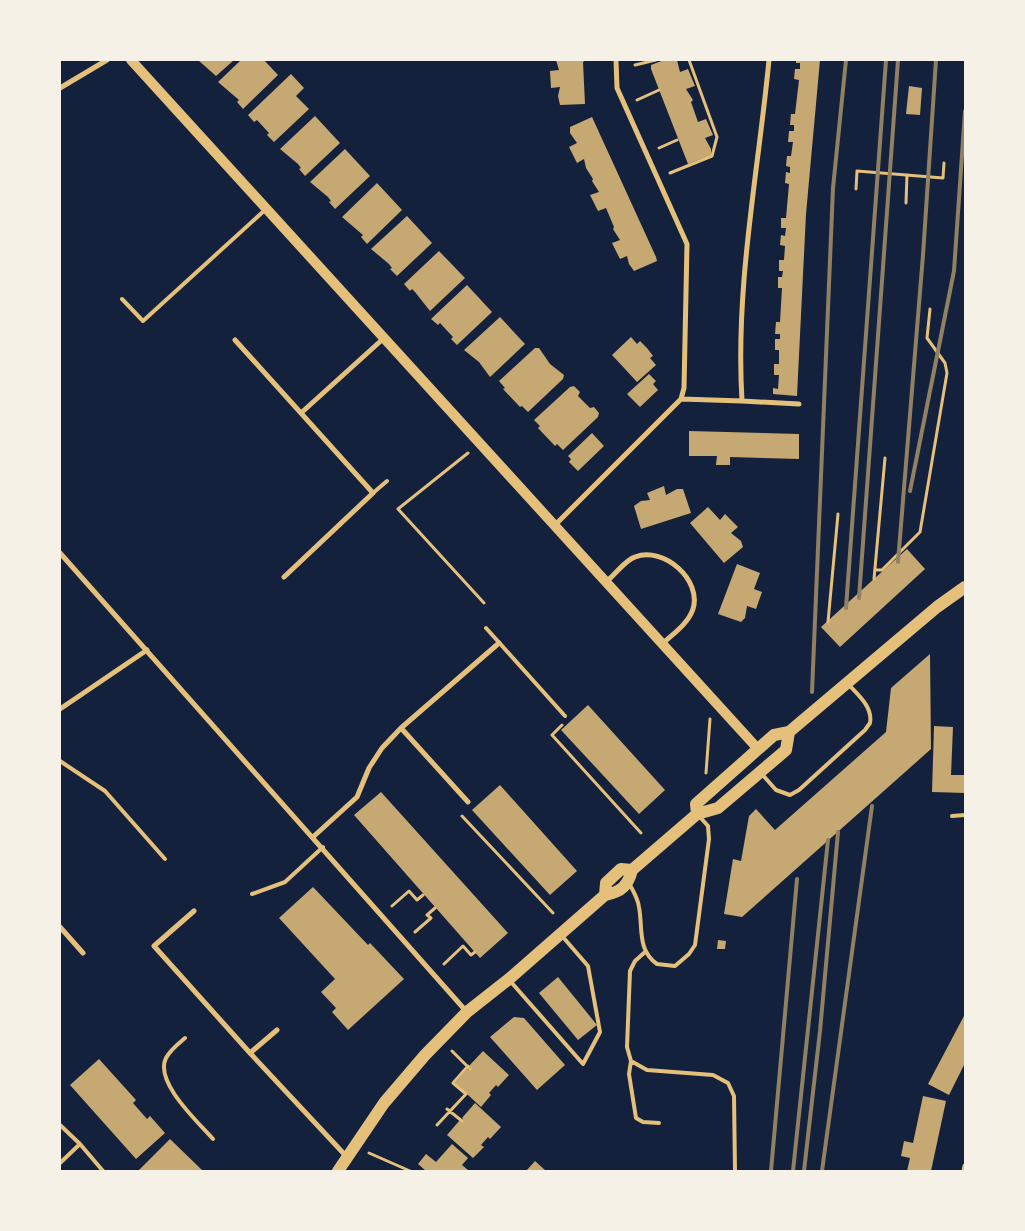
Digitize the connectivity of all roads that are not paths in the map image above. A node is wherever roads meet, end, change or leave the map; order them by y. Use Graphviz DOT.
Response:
graph roads {
  1 [pos="107,60"];
  2 [pos="132,60"];
  3 [pos="616,60"];
  4 [pos="769,60"];
  5 [pos="60,88"];
  6 [pos="267,208"];
  7 [pos="122,299"];
  8 [pos="385,338"];
  9 [pos="235,340"];
  10 [pos="681,399"];
  11 [pos="742,401"];
  12 [pos="798,404"];
  13 [pos="301,413"];
  14 [pos="387,480"];
  15 [pos="373,493"];
  16 [pos="555,525"];
  17 [pos="60,553"];
  18 [pos="284,577"];
  19 [pos="606,582"];
  20 [pos="965,587"];
  21 [pos="486,628"];
  22 [pos="499,643"];
  23 [pos="662,644"];
  24 [pos="147,650"];
  25 [pos="847,682"];
  26 [pos="60,709"];
  27 [pos="565,716"];
  28 [pos="401,728"];
  29 [pos="789,732"];
  30 [pos="758,748"];
  31 [pos="60,761"];
  32 [pos="760,772"];
  33 [pos="468,802"];
  34 [pos="697,814"];
  35 [pos="965,815"];
  36 [pos="952,816"];
  37 [pos="313,836"];
  38 [pos="323,848"];
  39 [pos="165,859"];
  40 [pos="632,870"];
  41 [pos="629,884"];
  42 [pos="252,894"];
  43 [pos="604,895"];
  44 [pos="194,910"];
  45 [pos="60,927"];
  46 [pos="560,934"];
  47 [pos="645,952"];
  48 [pos="83,953"];
  49 [pos="509,979"];
  50 [pos="467,1012"];
  51 [pos="277,1030"];
  52 [pos="185,1038"];
  53 [pos="250,1054"];
  54 [pos="630,1061"];
  55 [pos="659,1123"];
  56 [pos="60,1125"];
  57 [pos="213,1139"];
  58 [pos="80,1144"];
  59 [pos="347,1156"];
  60 [pos="60,1163"];
  61 [pos="965,1166"];
  62 [pos="103,1171"];
  63 [pos="338,1171"];
  64 [pos="735,1171"];
  65 [pos="964,1171"];
  1 -- 5 [label="street"];
  2 -- 6 [label="main road"];
  3 -- 10 [label="street"];
  4 -- 11 [label="street"];
  6 -- 7 [label="lane"];
  6 -- 8 [label="main road"];
  8 -- 13 [label="street"];
  8 -- 16 [label="main road"];
  9 -- 13 [label="street"];
  10 -- 11 [label="street"];
  10 -- 16 [label="street"];
  11 -- 12 [label="street"];
  13 -- 15 [label="street"];
  14 -- 15 [label="lane"];
  15 -- 18 [label="street"];
  16 -- 19 [label="main road"];
  17 -- 24 [label="street"];
  19 -- 23 [label="main road"];
  19 -- 23 [label="street"];
  20 -- 25 [label="main road"];
  21 -- 22 [label="lane"];
  22 -- 27 [label="lane"];
  22 -- 28 [label="street"];
  23 -- 30 [label="main road"];
  24 -- 26 [label="street"];
  24 -- 37 [label="street"];
  25 -- 29 [label="main road"];
  25 -- 32 [label="lane"];
  28 -- 33 [label="street"];
  28 -- 37 [label="street"];
  29 -- 30 [label="main road"];
  29 -- 32 [label="main road"];
  30 -- 34 [label="main road"];
  31 -- 39 [label="lane"];
  32 -- 34 [label="main road"];
  34 -- 40 [label="main road"];
  34 -- 47 [label="lane"];
  35 -- 36 [label="lane"];
  37 -- 38 [label="street"];
  38 -- 42 [label="lane"];
  38 -- 50 [label="street"];
  40 -- 41 [label="main road"];
  40 -- 43 [label="main road"];
  41 -- 43 [label="main road"];
  41 -- 47 [label="lane"];
  43 -- 46 [label="main road"];
  44 -- 53 [label="street"];
  45 -- 48 [label="street"];
  46 -- 49 [label="main road"];
  46 -- 49 [label="lane"];
  47 -- 54 [label="lane"];
  49 -- 50 [label="main road"];
  50 -- 59 [label="main road"];
  51 -- 53 [label="street"];
  52 -- 57 [label="lane"];
  53 -- 59 [label="street"];
  54 -- 55 [label="lane"];
  54 -- 64 [label="lane"];
  56 -- 58 [label="lane"];
  58 -- 60 [label="lane"];
  58 -- 62 [label="lane"];
  59 -- 63 [label="main road"];
  61 -- 65 [label="street"];
}
